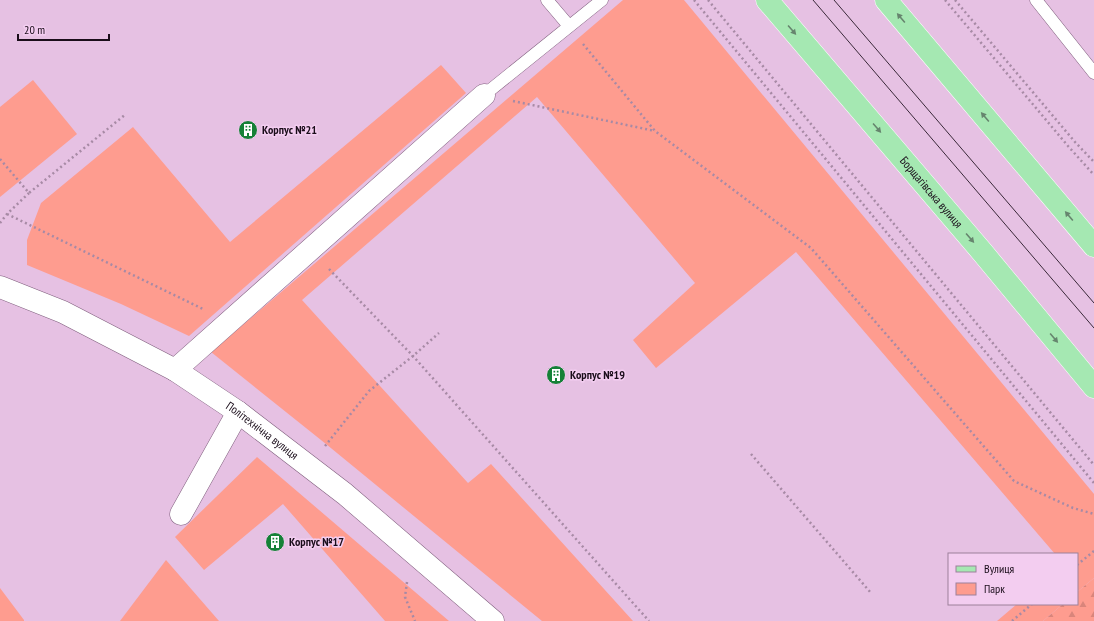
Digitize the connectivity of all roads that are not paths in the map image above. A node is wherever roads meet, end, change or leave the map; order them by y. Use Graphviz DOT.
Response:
graph roads {
  1 [pos="547,0"];
  2 [pos="602,0"];
  3 [pos="767,0"];
  4 [pos="886,0"];
  5 [pos="1036,0"];
  6 [pos="569,26"];
  7 [pos="1094,73"];
  8 [pos="484,95"];
  9 [pos="1094,246"];
  10 [pos="0,287"];
  11 [pos="175,370"];
  12 [pos="1094,387"];
  13 [pos="238,412"];
  14 [pos="181,514"];
  15 [pos="493,621"];
  1 -- 6 [label="lane"];
  2 -- 6 [label="lane"];
  3 -- 12 [label="main road, Борщагівська вулиця, one-way"];
  9 -- 4 [label="main road, one-way"];
  5 -- 7 [label="lane"];
  6 -- 8 [label="lane"];
  8 -- 11 [label="street"];
  10 -- 11 [label="street, Політехнічна вулиця"];
  11 -- 13 [label="street, Політехнічна вулиця"];
  13 -- 14 [label="street"];
  13 -- 15 [label="street, Політехнічна вулиця"];
}
